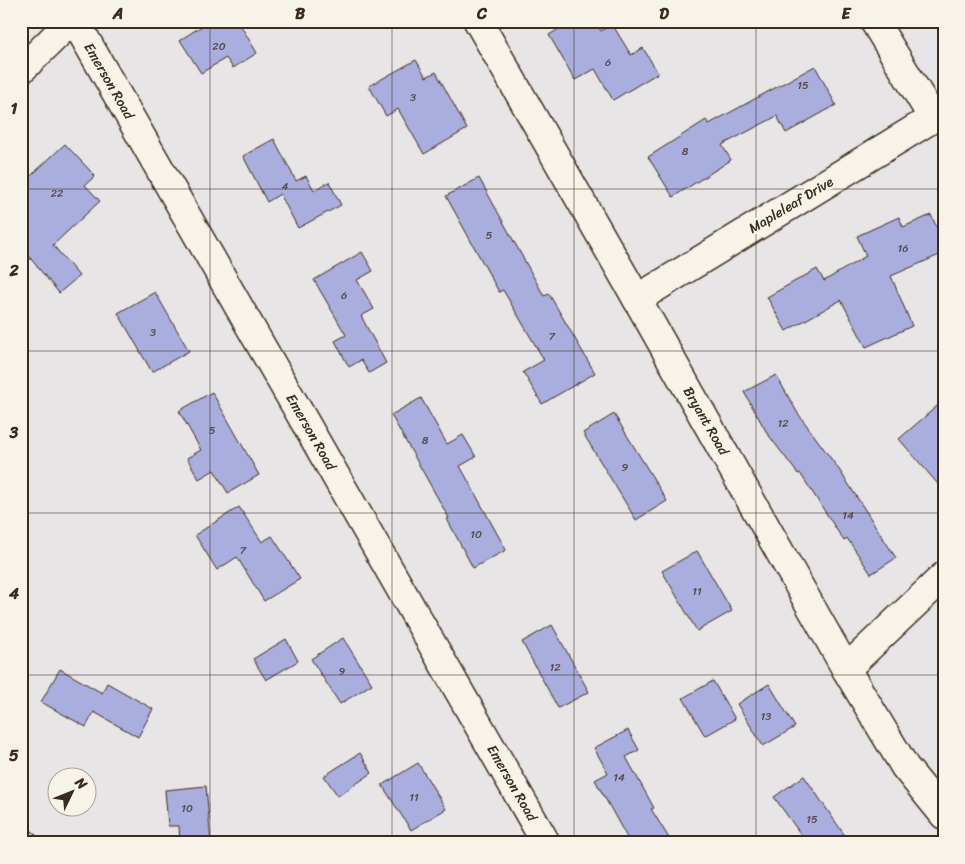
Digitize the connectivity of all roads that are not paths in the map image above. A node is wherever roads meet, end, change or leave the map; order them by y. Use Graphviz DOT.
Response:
graph roads {
  1 [pos="73,21"];
  2 [pos="478,21"];
  3 [pos="874,21"];
  4 [pos="21,70"];
  5 [pos="938,114"];
  6 [pos="637,299"];
  7 [pos="944,576"];
  8 [pos="846,668"];
  9 [pos="944,815"];
  10 [pos="546,843"];
  1 -- 4 [label="street"];
  1 -- 10 [label="street, Emerson Road"];
  2 -- 6 [label="street, Bryant Road"];
  3 -- 5 [label="street"];
  5 -- 6 [label="street, Mapleleaf Drive"];
  6 -- 8 [label="street, Bryant Road"];
  7 -- 8 [label="street"];
  8 -- 9 [label="street, Bryant Road"];
}
